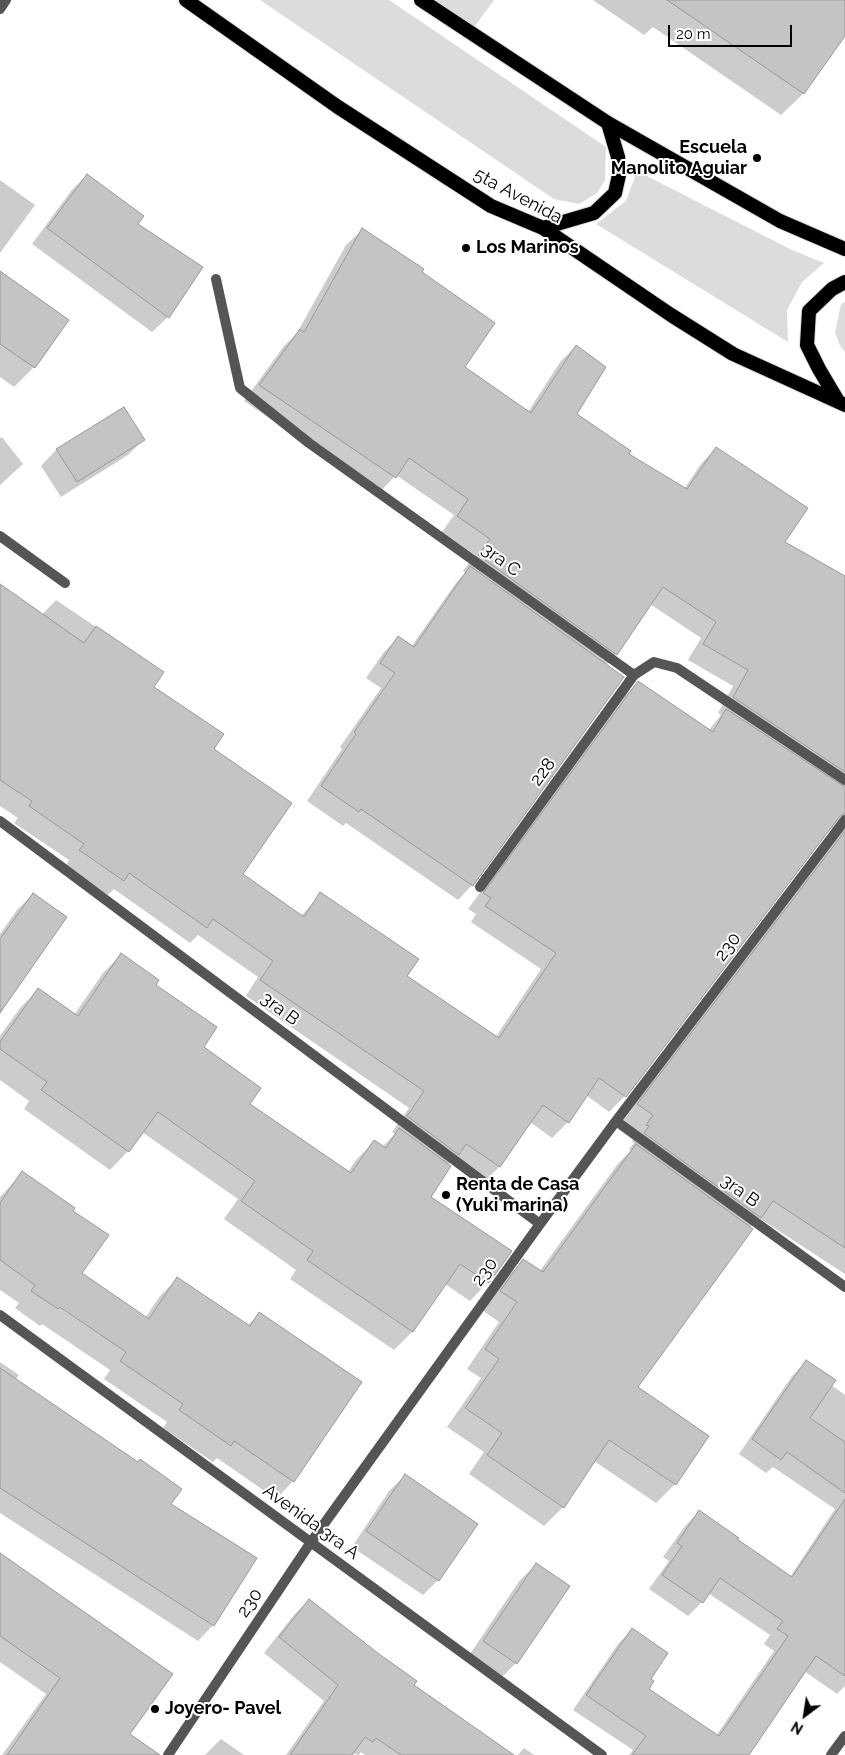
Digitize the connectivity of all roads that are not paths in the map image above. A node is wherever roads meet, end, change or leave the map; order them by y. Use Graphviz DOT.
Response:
graph roads {
  1 [pos="6,0"];
  2 [pos="186,0"];
  3 [pos="421,0"];
  4 [pos="0,8"];
  5 [pos="608,123"];
  6 [pos="543,228"];
  7 [pos="845,250"];
  8 [pos="216,279"];
  9 [pos="845,282"];
  10 [pos="841,403"];
  11 [pos="0,536"];
  12 [pos="65,583"];
  13 [pos="634,675"];
  14 [pos="845,780"];
  15 [pos="845,820"];
  16 [pos="0,821"];
  17 [pos="480,887"];
  18 [pos="616,1121"];
  19 [pos="540,1224"];
  20 [pos="845,1287"];
  21 [pos="0,1315"];
  22 [pos="311,1542"];
  23 [pos="845,1736"];
  24 [pos="168,1755"];
  25 [pos="602,1755"];
  26 [pos="831,1755"];
  1 -- 4 [label="street"];
  2 -- 6 [label="highway, 5ta Avenida"];
  3 -- 5 [label="highway"];
  5 -- 6 [label="highway"];
  5 -- 7 [label="highway"];
  6 -- 10 [label="highway, 5ta Avenida"];
  8 -- 13 [label="street, 3ra C"];
  9 -- 10 [label="highway"];
  11 -- 12 [label="street"];
  13 -- 14 [label="street"];
  13 -- 17 [label="street, 228"];
  15 -- 18 [label="street, 230"];
  16 -- 19 [label="street, 3ra B"];
  18 -- 19 [label="street, 230"];
  18 -- 20 [label="street, 3ra B"];
  19 -- 22 [label="street, 230"];
  21 -- 22 [label="street, Avenida 3ra A"];
  22 -- 24 [label="street, 230"];
  22 -- 25 [label="street, Avenida 3ra A"];
  23 -- 26 [label="street"];
}
